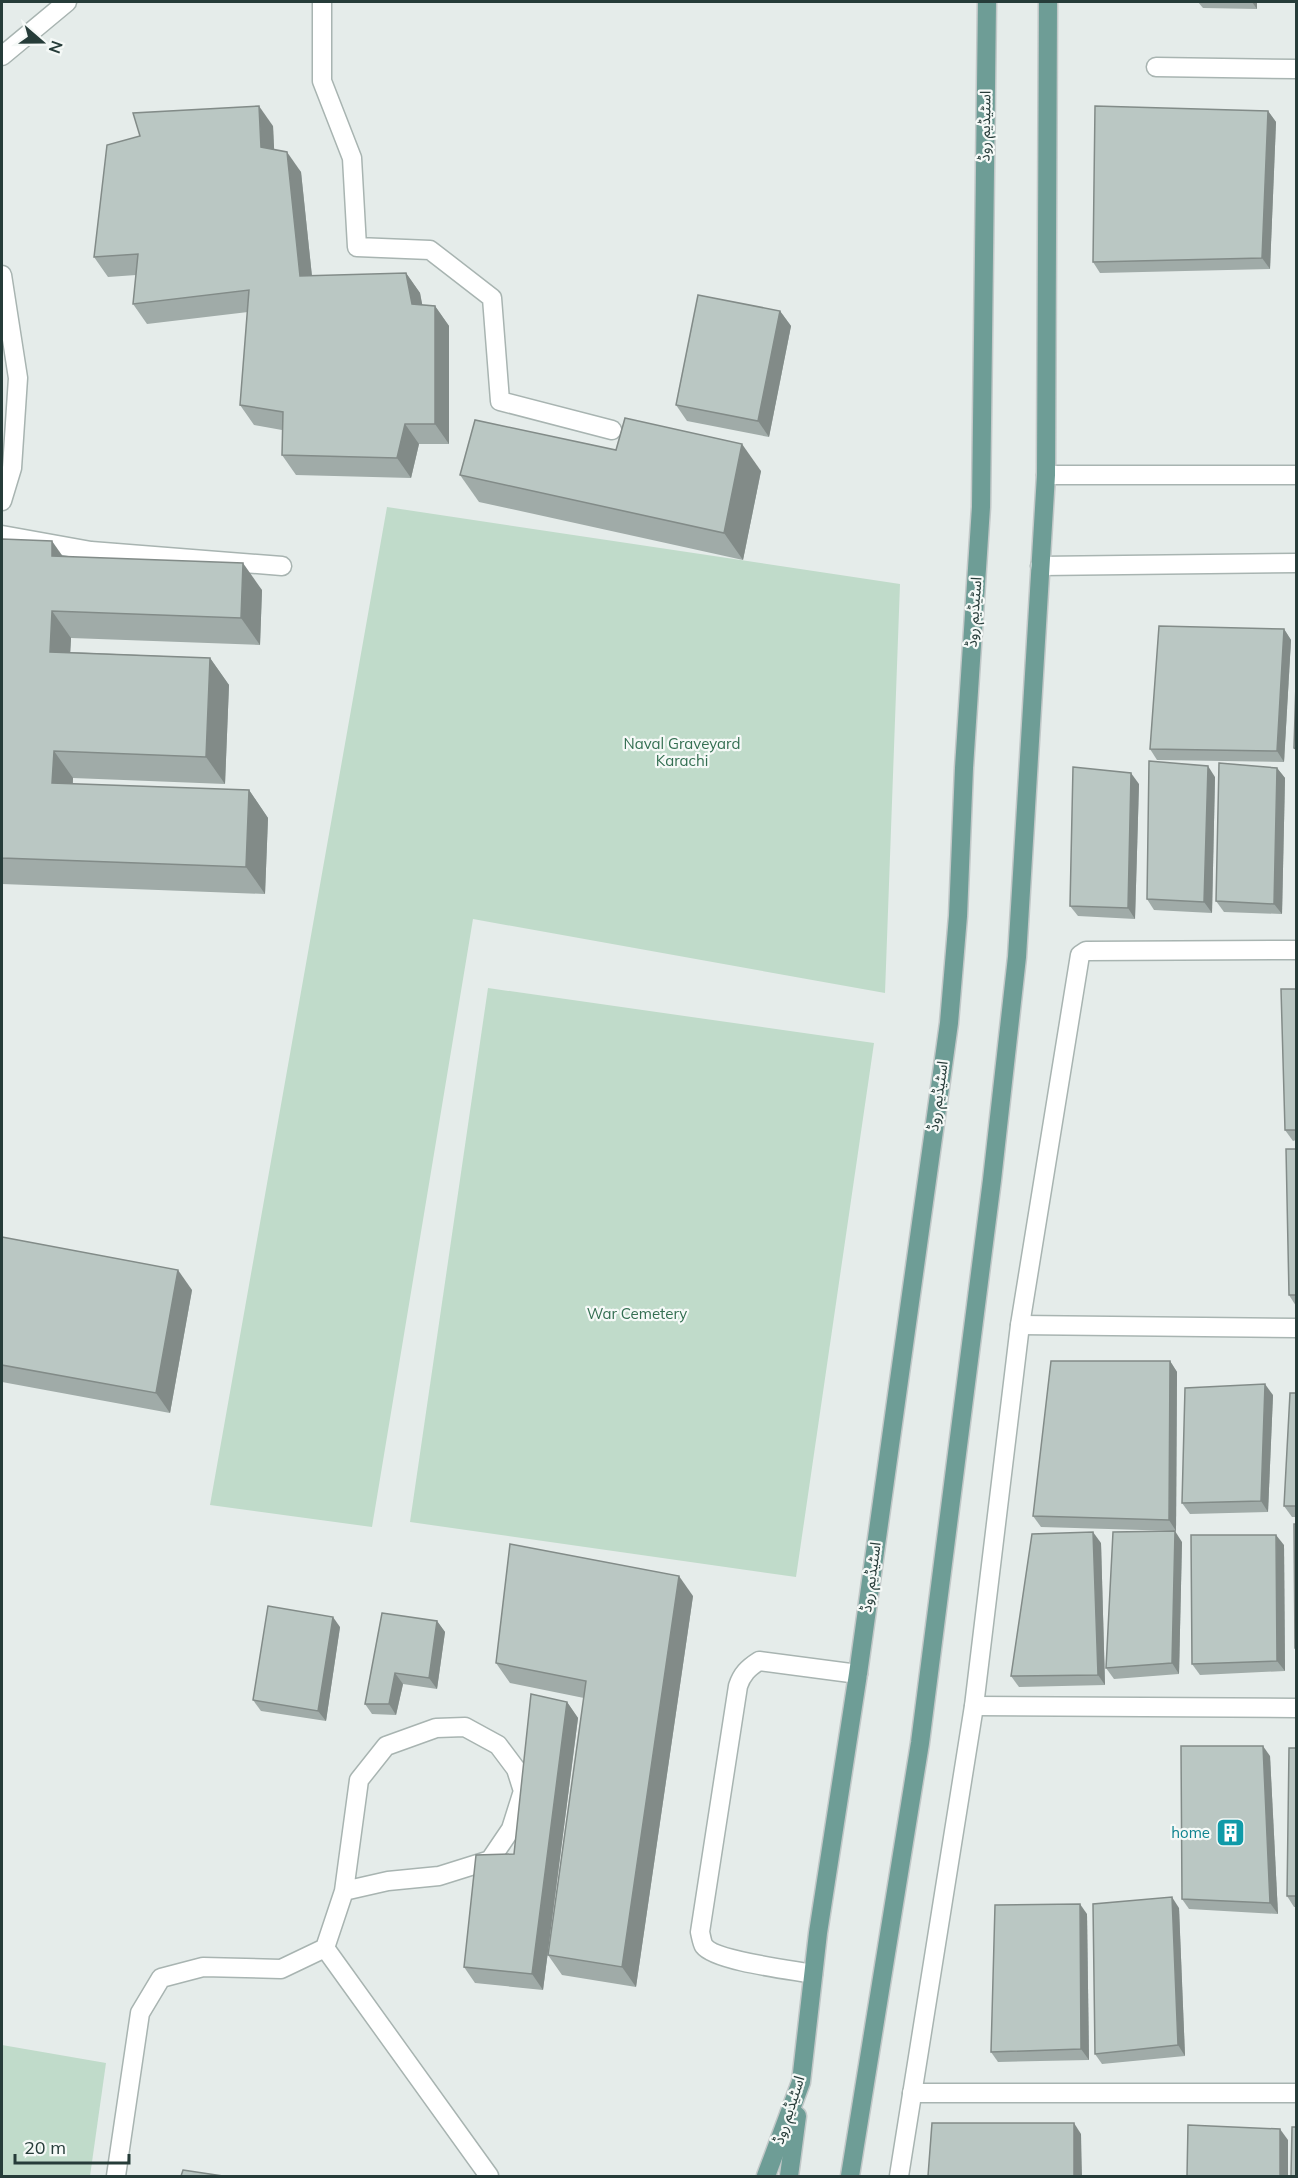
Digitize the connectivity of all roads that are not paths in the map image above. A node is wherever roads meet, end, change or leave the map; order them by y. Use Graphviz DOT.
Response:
graph roads {
  1 [pos="68,2"];
  2 [pos="322,2"];
  3 [pos="987,2"];
  4 [pos="1048,2"];
  5 [pos="2,57"];
  6 [pos="1156,68"];
  7 [pos="1296,69"];
  8 [pos="2,275"];
  9 [pos="612,430"];
  10 [pos="1046,475"];
  11 [pos="1296,475"];
  12 [pos="2,501"];
  13 [pos="2,536"];
  14 [pos="1296,562"];
  15 [pos="282,566"];
  16 [pos="1040,566"];
  17 [pos="1296,950"];
  18 [pos="1020,1325"];
  19 [pos="1296,1328"];
  20 [pos="858,1674"];
  21 [pos="974,1706"];
  22 [pos="1296,1708"];
  23 [pos="344,1891"];
  24 [pos="325,1948"];
  25 [pos="813,1974"];
  26 [pos="801,2082"];
  27 [pos="912,2093"];
  28 [pos="1296,2093"];
  29 [pos="116,2176"];
  30 [pos="489,2176"];
  31 [pos="766,2176"];
  32 [pos="789,2176"];
  33 [pos="850,2176"];
  34 [pos="899,2176"];
  1 -- 5 [label="street"];
  2 -- 9 [label="street"];
  3 -- 20 [label="main road, اسٹیڈیم روڈ"];
  4 -- 10 [label="main road"];
  6 -- 7 [label="street"];
  8 -- 12 [label="street"];
  10 -- 11 [label="street"];
  10 -- 16 [label="main road"];
  13 -- 15 [label="street"];
  14 -- 16 [label="street"];
  16 -- 33 [label="main road"];
  17 -- 18 [label="street"];
  18 -- 19 [label="street"];
  18 -- 21 [label="street"];
  20 -- 25 [label="main road, اسٹیڈیم روڈ"];
  20 -- 25 [label="street"];
  21 -- 22 [label="street"];
  21 -- 27 [label="street"];
  23 -- 23 [label="street"];
  23 -- 24 [label="street"];
  24 -- 29 [label="street"];
  24 -- 30 [label="street"];
  25 -- 26 [label="main road, اسٹیڈیم روڈ"];
  26 -- 31 [label="main road, اسٹیڈیم روڈ"];
  26 -- 32 [label="main road"];
  27 -- 28 [label="street"];
  27 -- 34 [label="street"];
}
